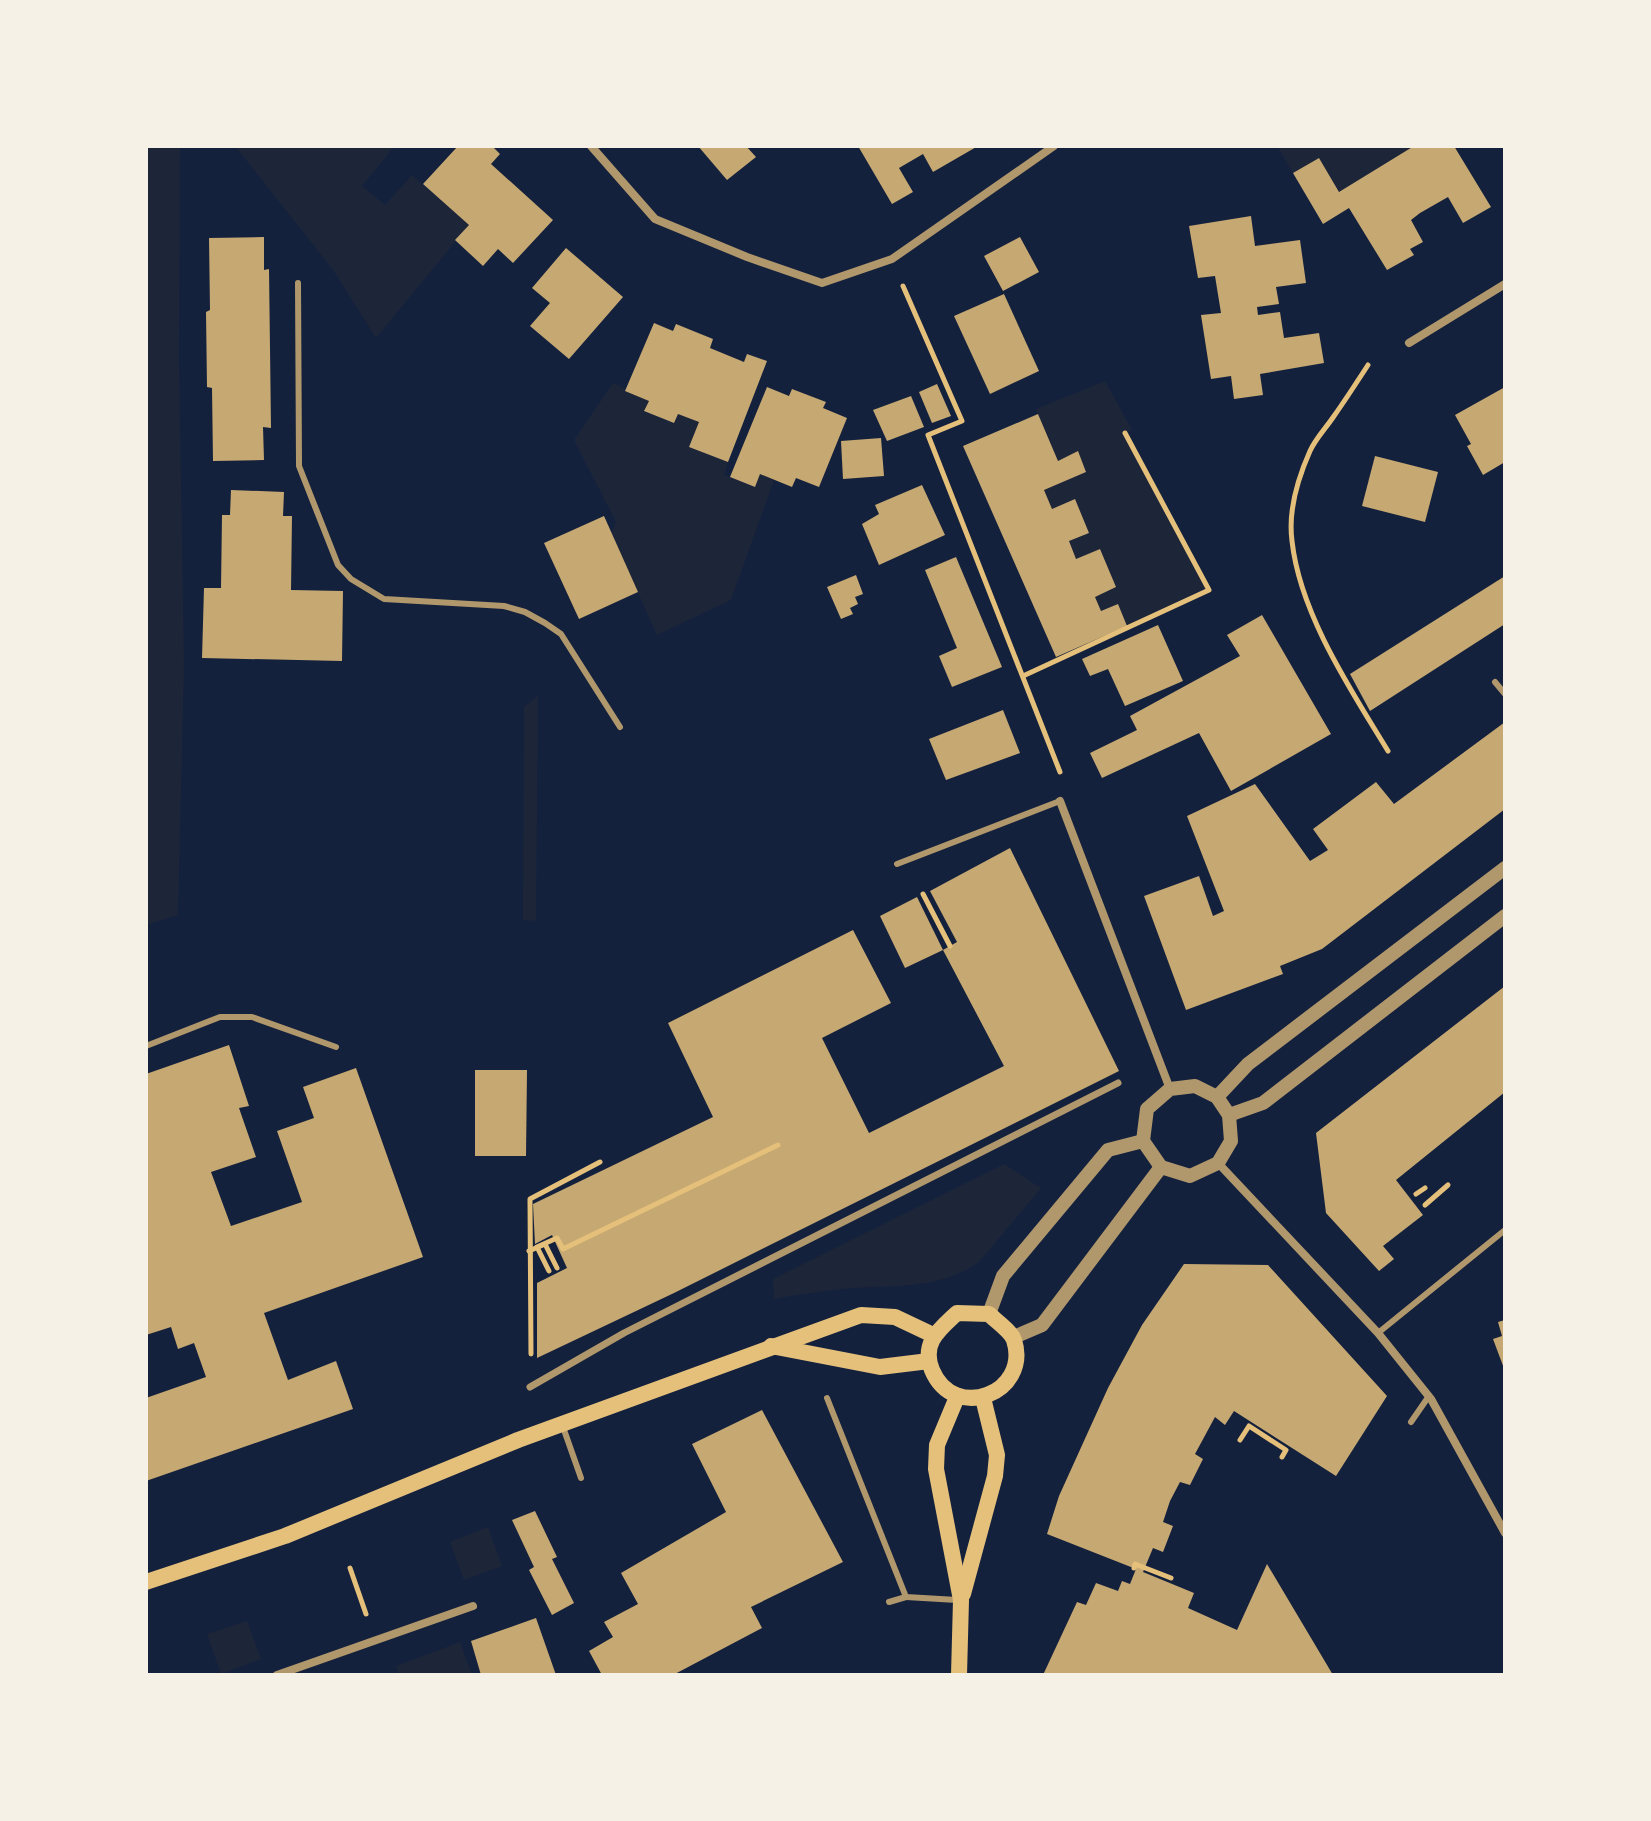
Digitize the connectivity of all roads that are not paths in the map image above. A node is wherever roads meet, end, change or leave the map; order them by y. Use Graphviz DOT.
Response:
graph roads {
  1 [pos="591,146"];
  2 [pos="1054,146"];
  3 [pos="298,283"];
  4 [pos="1505,284"];
  5 [pos="1409,343"];
  6 [pos="1495,682"];
  7 [pos="1505,694"];
  8 [pos="620,727"];
  9 [pos="1060,801"];
  10 [pos="897,864"];
  11 [pos="1505,868"];
  12 [pos="1505,916"];
  13 [pos="146,1046"];
  14 [pos="336,1047"];
  15 [pos="1118,1083"];
  16 [pos="1170,1089"];
  17 [pos="1217,1097"];
  18 [pos="1229,1115"];
  19 [pos="1143,1141"];
  20 [pos="1218,1163"];
  21 [pos="1161,1167"];
  22 [pos="1505,1230"];
  23 [pos="989,1314"];
  24 [pos="1378,1333"];
  25 [pos="933,1335"];
  26 [pos="1014,1337"];
  27 [pos="769,1346"];
  28 [pos="929,1361"];
  29 [pos="530,1387"];
  30 [pos="1429,1396"];
  31 [pos="957,1397"];
  32 [pos="827,1398"];
  33 [pos="983,1398"];
  34 [pos="1411,1422"];
  35 [pos="561,1423"];
  36 [pos="581,1478"];
  37 [pos="1505,1533"];
  38 [pos="146,1582"];
  39 [pos="906,1597"];
  40 [pos="961,1600"];
  41 [pos="889,1602"];
  42 [pos="473,1606"];
  43 [pos="277,1675"];
  44 [pos="959,1675"];
  1 -- 2 [label="street"];
  3 -- 8 [label="lane"];
  4 -- 5 [label="street"];
  6 -- 7 [label="lane"];
  9 -- 10 [label="lane"];
  9 -- 16 [label="street"];
  11 -- 17 [label="street"];
  12 -- 18 [label="street"];
  13 -- 14 [label="lane"];
  15 -- 29 [label="street"];
  16 -- 17 [label="street"];
  16 -- 19 [label="street"];
  17 -- 18 [label="street"];
  18 -- 20 [label="street"];
  19 -- 21 [label="street"];
  19 -- 23 [label="street"];
  20 -- 21 [label="street"];
  20 -- 24 [label="street"];
  21 -- 26 [label="street"];
  22 -- 24 [label="lane"];
  23 -- 25 [label="main road"];
  23 -- 26 [label="main road"];
  24 -- 30 [label="street"];
  25 -- 27 [label="main road"];
  25 -- 28 [label="main road"];
  26 -- 33 [label="main road"];
  27 -- 28 [label="main road"];
  27 -- 35 [label="main road"];
  28 -- 31 [label="main road"];
  30 -- 34 [label="lane"];
  30 -- 37 [label="street"];
  31 -- 33 [label="main road"];
  31 -- 40 [label="main road"];
  32 -- 39 [label="lane"];
  33 -- 40 [label="main road"];
  35 -- 36 [label="lane"];
  35 -- 38 [label="main road"];
  39 -- 40 [label="lane"];
  39 -- 41 [label="lane"];
  40 -- 44 [label="main road"];
  42 -- 43 [label="street"];
}
